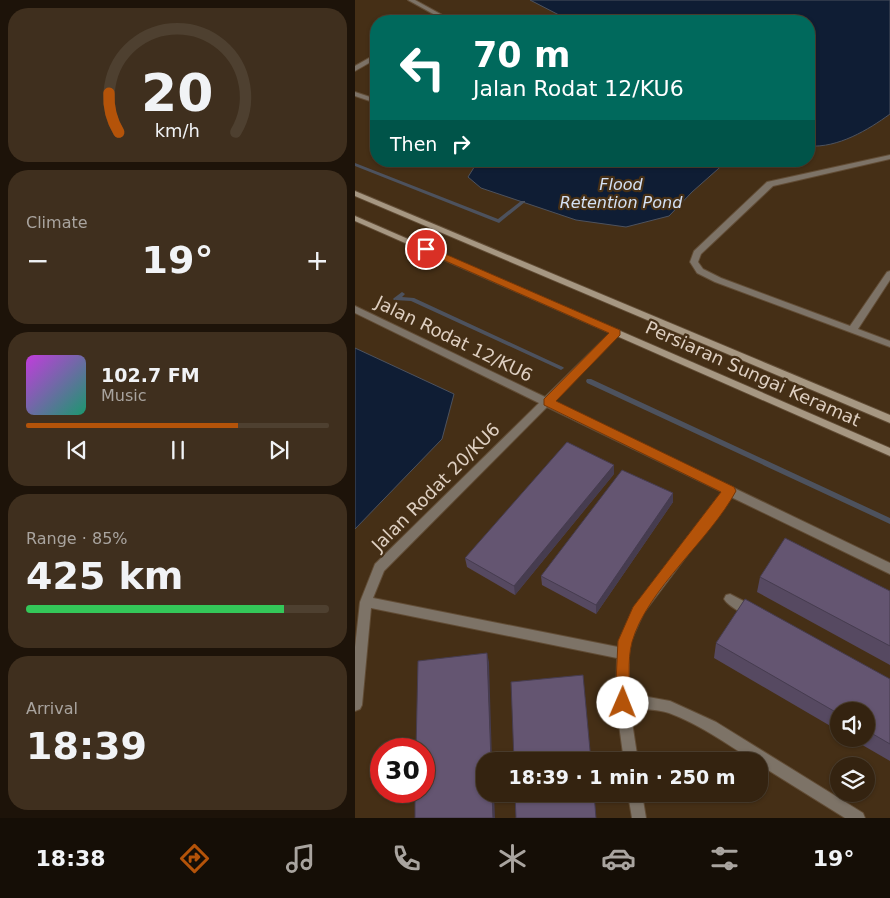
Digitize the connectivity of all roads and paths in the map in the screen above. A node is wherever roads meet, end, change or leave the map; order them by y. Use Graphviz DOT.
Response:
graph roads {
  1 [pos="411,0"];
  2 [pos="439,15"];
  3 [pos="370,60"];
  4 [pos="355,69"];
  5 [pos="355,94"];
  6 [pos="370,99"];
  7 [pos="890,157"];
  8 [pos="355,193"];
  9 [pos="355,218"];
  10 [pos="890,274"];
  11 [pos="355,309"];
  12 [pos="852,330"];
  13 [pos="616,332"];
  14 [pos="890,344"];
  15 [pos="548,402"];
  16 [pos="890,419"];
  17 [pos="890,452"];
  18 [pos="729,491"];
  19 [pos="890,569"];
  20 [pos="730,600"];
  21 [pos="366,602"];
  22 [pos="764,618"];
  23 [pos="623,654"];
  24 [pos="623,703"];
  25 [pos="355,705"];
  26 [pos="630,752"];
  27 [pos="636,802"];
  28 [pos="639,818"];
  29 [pos="858,818"];
  1 -- 2 [label="street"];
  3 -- 4 [label="street"];
  5 -- 6 [label="street"];
  7 -- 12 [label="street"];
  8 -- 16 [label="street, Persiaran Sungai Keramat"];
  9 -- 13 [label="street, Persiaran Sungai Keramat"];
  10 -- 12 [label="street"];
  11 -- 15 [label="street, Jalan Rodat 12/KU6"];
  12 -- 14 [label="street"];
  13 -- 15 [label="street, Jalan Rodat 20/KU6"];
  13 -- 17 [label="street, Persiaran Sungai Keramat"];
  15 -- 18 [label="street, Jalan Rodat 12/KU6"];
  15 -- 21 [label="street, Jalan Rodat 20/KU6"];
  18 -- 19 [label="street, Jalan Rodat 12/KU6"];
  18 -- 23 [label="street"];
  20 -- 22 [label="street"];
  21 -- 23 [label="street"];
  21 -- 25 [label="street, Jalan Rodat 20/KU6"];
  23 -- 24 [label="street"];
  24 -- 26 [label="street"];
  24 -- 29 [label="street"];
  27 -- 28 [label="street"];
}
